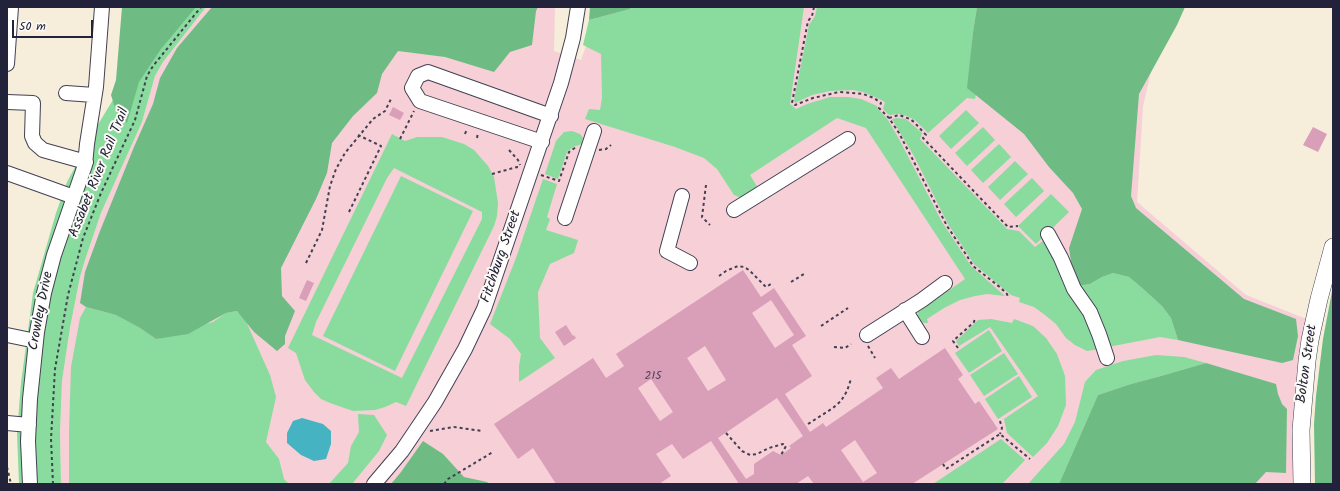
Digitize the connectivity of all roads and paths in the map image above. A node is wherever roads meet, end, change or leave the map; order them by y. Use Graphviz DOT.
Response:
graph roads {
  1 [pos="11,7"];
  2 [pos="102,7"];
  3 [pos="201,7"];
  4 [pos="578,7"];
  5 [pos="814,7"];
  6 [pos="7,64"];
  7 [pos="66,93"];
  8 [pos="94,95"];
  9 [pos="391,99"];
  10 [pos="7,102"];
  11 [pos="414,110"];
  12 [pos="551,116"];
  13 [pos="889,118"];
  14 [pos="594,131"];
  15 [pos="358,135"];
  16 [pos="400,139"];
  17 [pos="848,139"];
  18 [pos="542,142"];
  19 [pos="611,145"];
  20 [pos="578,146"];
  21 [pos="596,149"];
  22 [pos="509,150"];
  23 [pos="86,162"];
  24 [pos="7,173"];
  25 [pos="492,174"];
  26 [pos="540,175"];
  27 [pos="706,185"];
  28 [pos="682,196"];
  29 [pos="74,197"];
  30 [pos="734,210"];
  31 [pos="349,212"];
  32 [pos="565,218"];
  33 [pos="710,226"];
  34 [pos="1018,226"];
  35 [pos="1048,234"];
  36 [pos="1333,247"];
  37 [pos="306,263"];
  38 [pos="690,263"];
  39 [pos="804,274"];
  40 [pos="718,276"];
  41 [pos="791,282"];
  42 [pos="771,284"];
  43 [pos="945,284"];
  44 [pos="1008,297"];
  45 [pos="848,308"];
  46 [pos="905,310"];
  47 [pos="975,318"];
  48 [pos="821,326"];
  49 [pos="7,335"];
  50 [pos="922,337"];
  51 [pos="866,339"];
  52 [pos="36,341"];
  53 [pos="851,344"];
  54 [pos="834,347"];
  55 [pos="958,348"];
  56 [pos="875,358"];
  57 [pos="1106,358"];
  58 [pos="851,378"];
  59 [pos="1000,421"];
  60 [pos="7,423"];
  61 [pos="808,424"];
  62 [pos="28,425"];
  63 [pos="425,431"];
  64 [pos="482,431"];
  65 [pos="726,433"];
  66 [pos="1000,434"];
  67 [pos="493,452"];
  68 [pos="781,455"];
  69 [pos="1030,459"];
  70 [pos="943,464"];
  71 [pos="7,466"];
  72 [pos="1300,482"];
  73 [pos="11,484"];
  74 [pos="30,484"];
  75 [pos="53,484"];
  76 [pos="374,484"];
  77 [pos="444,484"];
  1 -- 6 [label="street"];
  2 -- 8 [label="street, Crowley Drive"];
  3 -- 75 [label="path, Assabet River Rail Trail"];
  4 -- 12 [label="street, Fitchburg Street"];
  5 -- 13 [label="path"];
  7 -- 8 [label="street"];
  8 -- 23 [label="street, Crowley Drive"];
  9 -- 15 [label="path"];
  10 -- 23 [label="street"];
  11 -- 16 [label="path"];
  12 -- 18 [label="street, Fitchburg Street"];
  12 -- 18 [label="street"];
  13 -- 34 [label="path"];
  13 -- 44 [label="path"];
  14 -- 32 [label="street"];
  15 -- 31 [label="path"];
  15 -- 37 [label="path"];
  17 -- 30 [label="street"];
  18 -- 76 [label="street, Fitchburg Street"];
  19 -- 21 [label="path"];
  20 -- 26 [label="path"];
  22 -- 25 [label="path"];
  23 -- 29 [label="street, Crowley Drive"];
  24 -- 29 [label="street"];
  27 -- 33 [label="path"];
  28 -- 38 [label="street"];
  29 -- 52 [label="street, Crowley Drive"];
  35 -- 57 [label="street"];
  36 -- 72 [label="main road, Bolton Street"];
  39 -- 41 [label="path"];
  40 -- 42 [label="path"];
  43 -- 46 [label="street"];
  45 -- 48 [label="path"];
  46 -- 50 [label="street"];
  46 -- 51 [label="street"];
  47 -- 55 [label="path"];
  49 -- 52 [label="street"];
  51 -- 56 [label="path"];
  52 -- 62 [label="street, Crowley Drive"];
  53 -- 54 [label="path"];
  58 -- 61 [label="path"];
  59 -- 66 [label="path"];
  60 -- 62 [label="street"];
  62 -- 74 [label="street, Crowley Drive"];
  63 -- 64 [label="path"];
  65 -- 68 [label="path"];
  66 -- 69 [label="path"];
  66 -- 70 [label="path"];
  67 -- 77 [label="path"];
  71 -- 73 [label="path"];
}
